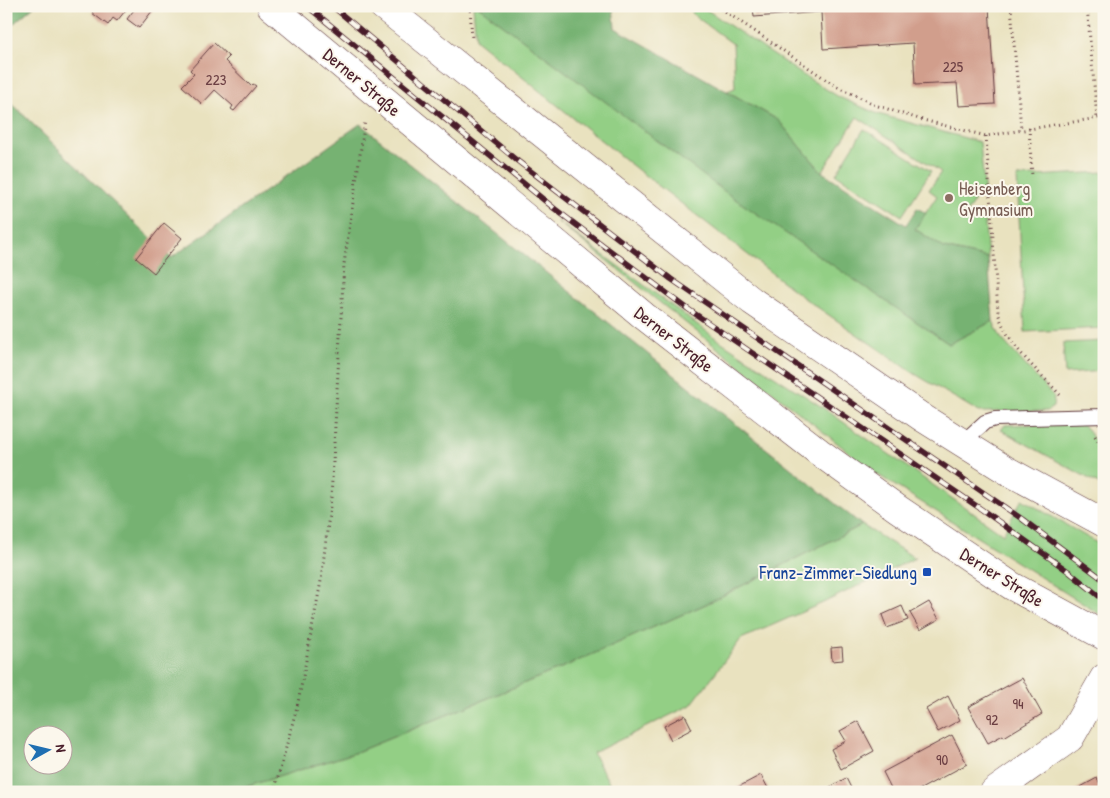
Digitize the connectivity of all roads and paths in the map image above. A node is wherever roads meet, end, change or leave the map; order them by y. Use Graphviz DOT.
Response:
graph roads {
  1 [pos="271,6"];
  2 [pos="383,6"];
  3 [pos="470,6"];
  4 [pos="717,6"];
  5 [pos="1011,6"];
  6 [pos="1088,6"];
  7 [pos="472,40"];
  8 [pos="1104,117"];
  9 [pos="1097,118"];
  10 [pos="365,120"];
  11 [pos="1029,128"];
  12 [pos="1021,129"];
  13 [pos="986,136"];
  14 [pos="1032,176"];
  15 [pos="990,205"];
  16 [pos="971,207"];
  17 [pos="1083,416"];
  18 [pos="1104,416"];
  19 [pos="962,443"];
  20 [pos="1104,524"];
  21 [pos="1104,636"];
  22 [pos="1104,678"];
  23 [pos="274,792"];
  24 [pos="994,792"];
  1 -- 21 [label="main road, Derner Straße"];
  2 -- 19 [label="main road"];
  3 -- 7 [label="path"];
  4 -- 13 [label="path"];
  5 -- 12 [label="path"];
  6 -- 9 [label="path"];
  8 -- 9 [label="path"];
  9 -- 11 [label="path"];
  10 -- 23 [label="path"];
  11 -- 12 [label="path"];
  11 -- 14 [label="path"];
  12 -- 13 [label="path"];
  13 -- 15 [label="path"];
  15 -- 16 [label="path"];
  15 -- 17 [label="path"];
  17 -- 18 [label="lane"];
  17 -- 19 [label="lane"];
  19 -- 20 [label="main road"];
  22 -- 24 [label="main road"];
}
